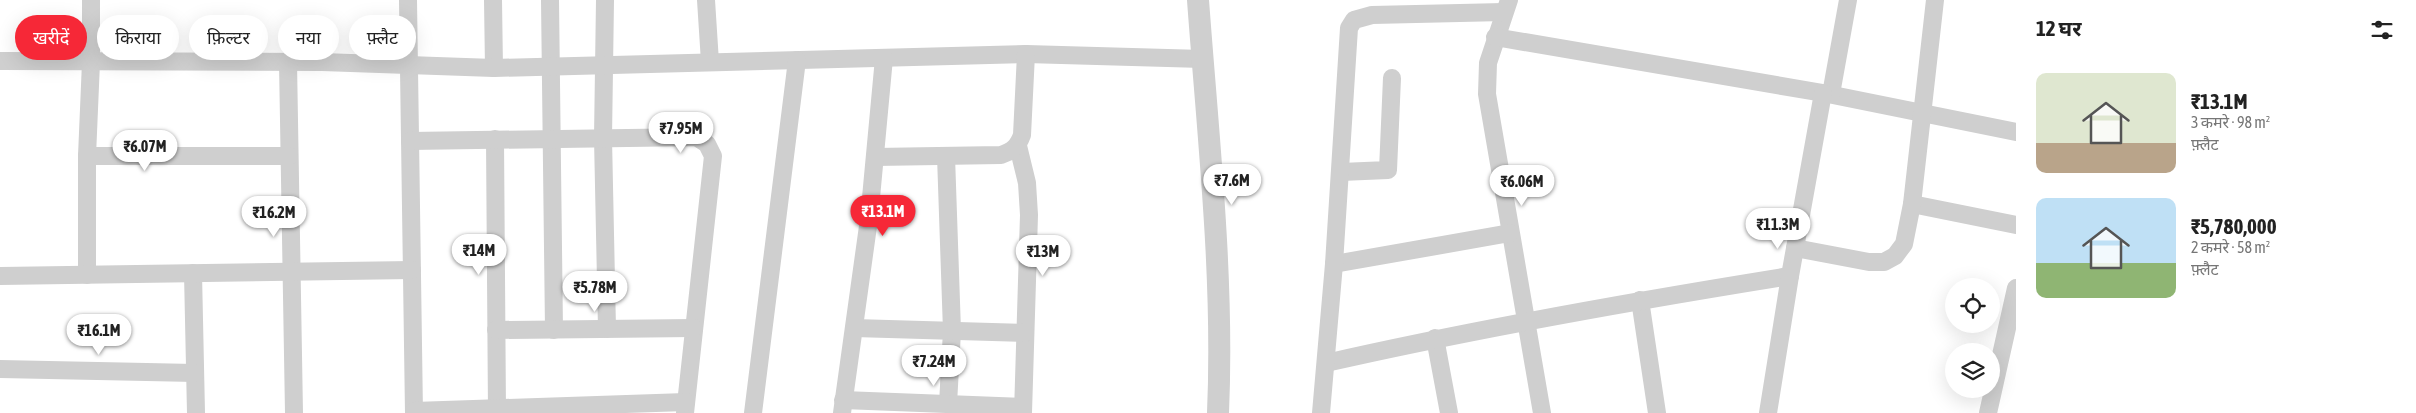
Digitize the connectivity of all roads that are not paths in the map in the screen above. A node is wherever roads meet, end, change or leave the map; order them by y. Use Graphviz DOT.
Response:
graph roads {
  1 [pos="90,0"];
  2 [pos="408,0"];
  3 [pos="493,0"];
  4 [pos="550,0"];
  5 [pos="605,0"];
  6 [pos="706,0"];
  7 [pos="1198,0"];
  8 [pos="1848,0"];
  9 [pos="1935,0"];
  10 [pos="1506,6"];
  11 [pos="1495,37"];
  12 [pos="1026,54"];
  13 [pos="884,58"];
  14 [pos="1202,59"];
  15 [pos="797,60"];
  16 [pos="0,61"];
  17 [pos="91,62"];
  18 [pos="288,62"];
  19 [pos="710,62"];
  20 [pos="408,65"];
  21 [pos="604,65"];
  22 [pos="550,66"];
  23 [pos="494,68"];
  24 [pos="1392,78"];
  25 [pos="1827,94"];
  26 [pos="1921,114"];
  27 [pos="2016,132"];
  28 [pos="604,138"];
  29 [pos="495,139"];
  30 [pos="551,139"];
  31 [pos="410,141"];
  32 [pos="1018,146"];
  33 [pos="87,156"];
  34 [pos="289,156"];
  35 [pos="875,156"];
  36 [pos="946,156"];
  37 [pos="1340,172"];
  38 [pos="1912,204"];
  39 [pos="2016,225"];
  40 [pos="1510,233"];
  41 [pos="1795,248"];
  42 [pos="1334,264"];
  43 [pos="412,270"];
  44 [pos="291,272"];
  45 [pos="193,273"];
  46 [pos="87,275"];
  47 [pos="0,276"];
  48 [pos="1790,276"];
  49 [pos="2016,288"];
  50 [pos="1640,300"];
  51 [pos="1526,322"];
  52 [pos="694,328"];
  53 [pos="854,328"];
  54 [pos="608,329"];
  55 [pos="496,330"];
  56 [pos="554,330"];
  57 [pos="952,331"];
  58 [pos="1025,333"];
  59 [pos="1435,338"];
  60 [pos="1326,363"];
  61 [pos="0,369"];
  62 [pos="195,373"];
  63 [pos="948,404"];
  64 [pos="843,406"];
  65 [pos="686,407"];
  66 [pos="1023,410"];
  67 [pos="497,411"];
  68 [pos="414,412"];
  69 [pos="196,413"];
  70 [pos="294,413"];
  71 [pos="753,413"];
  72 [pos="1218,413"];
  73 [pos="1321,413"];
  74 [pos="1449,413"];
  75 [pos="1542,413"];
  76 [pos="1657,413"];
  77 [pos="1768,413"];
  78 [pos="1988,413"];
  1 -- 17 [label="street"];
  2 -- 20 [label="street"];
  3 -- 23 [label="street"];
  4 -- 22 [label="street"];
  5 -- 21 [label="street"];
  6 -- 19 [label="street"];
  7 -- 14 [label="street"];
  8 -- 25 [label="street"];
  9 -- 26 [label="street"];
  10 -- 11 [label="street"];
  10 -- 37 [label="street"];
  11 -- 25 [label="street"];
  11 -- 40 [label="street"];
  12 -- 13 [label="street"];
  12 -- 14 [label="street"];
  12 -- 32 [label="street"];
  13 -- 15 [label="street"];
  13 -- 35 [label="street"];
  14 -- 72 [label="street"];
  15 -- 19 [label="street"];
  15 -- 71 [label="street"];
  16 -- 17 [label="street"];
  17 -- 18 [label="street"];
  17 -- 33 [label="street"];
  18 -- 20 [label="street"];
  18 -- 34 [label="street"];
  19 -- 21 [label="street"];
  20 -- 23 [label="street"];
  20 -- 31 [label="street"];
  21 -- 22 [label="street"];
  21 -- 28 [label="street"];
  22 -- 23 [label="street"];
  22 -- 30 [label="street"];
  24 -- 37 [label="street"];
  25 -- 26 [label="street"];
  25 -- 41 [label="street"];
  26 -- 27 [label="street"];
  26 -- 38 [label="street"];
  28 -- 30 [label="street"];
  28 -- 52 [label="street"];
  28 -- 54 [label="street"];
  29 -- 30 [label="street"];
  29 -- 31 [label="street"];
  29 -- 55 [label="street"];
  30 -- 56 [label="street"];
  31 -- 43 [label="street"];
  32 -- 36 [label="street"];
  32 -- 58 [label="street"];
  33 -- 34 [label="street"];
  33 -- 46 [label="street"];
  34 -- 44 [label="street"];
  35 -- 36 [label="street"];
  35 -- 53 [label="street"];
  36 -- 57 [label="street"];
  37 -- 42 [label="street"];
  38 -- 39 [label="street"];
  38 -- 41 [label="street"];
  40 -- 42 [label="street"];
  40 -- 51 [label="street"];
  41 -- 48 [label="street"];
  42 -- 60 [label="street"];
  43 -- 44 [label="street"];
  43 -- 68 [label="street"];
  44 -- 45 [label="street"];
  44 -- 70 [label="street"];
  45 -- 46 [label="street"];
  45 -- 62 [label="street"];
  46 -- 47 [label="street"];
  48 -- 50 [label="street"];
  48 -- 77 [label="street"];
  49 -- 78 [label="street"];
  50 -- 51 [label="street"];
  50 -- 76 [label="street"];
  51 -- 59 [label="street"];
  51 -- 75 [label="street"];
  52 -- 54 [label="street"];
  52 -- 65 [label="street"];
  53 -- 57 [label="street"];
  53 -- 64 [label="street"];
  54 -- 56 [label="street"];
  55 -- 56 [label="street"];
  55 -- 67 [label="street"];
  57 -- 58 [label="street"];
  57 -- 63 [label="street"];
  58 -- 66 [label="street"];
  59 -- 60 [label="street"];
  59 -- 74 [label="street"];
  60 -- 73 [label="street"];
  61 -- 62 [label="street"];
  62 -- 69 [label="street"];
  63 -- 64 [label="street"];
  63 -- 66 [label="street"];
  65 -- 67 [label="street"];
  67 -- 68 [label="street"];
}
